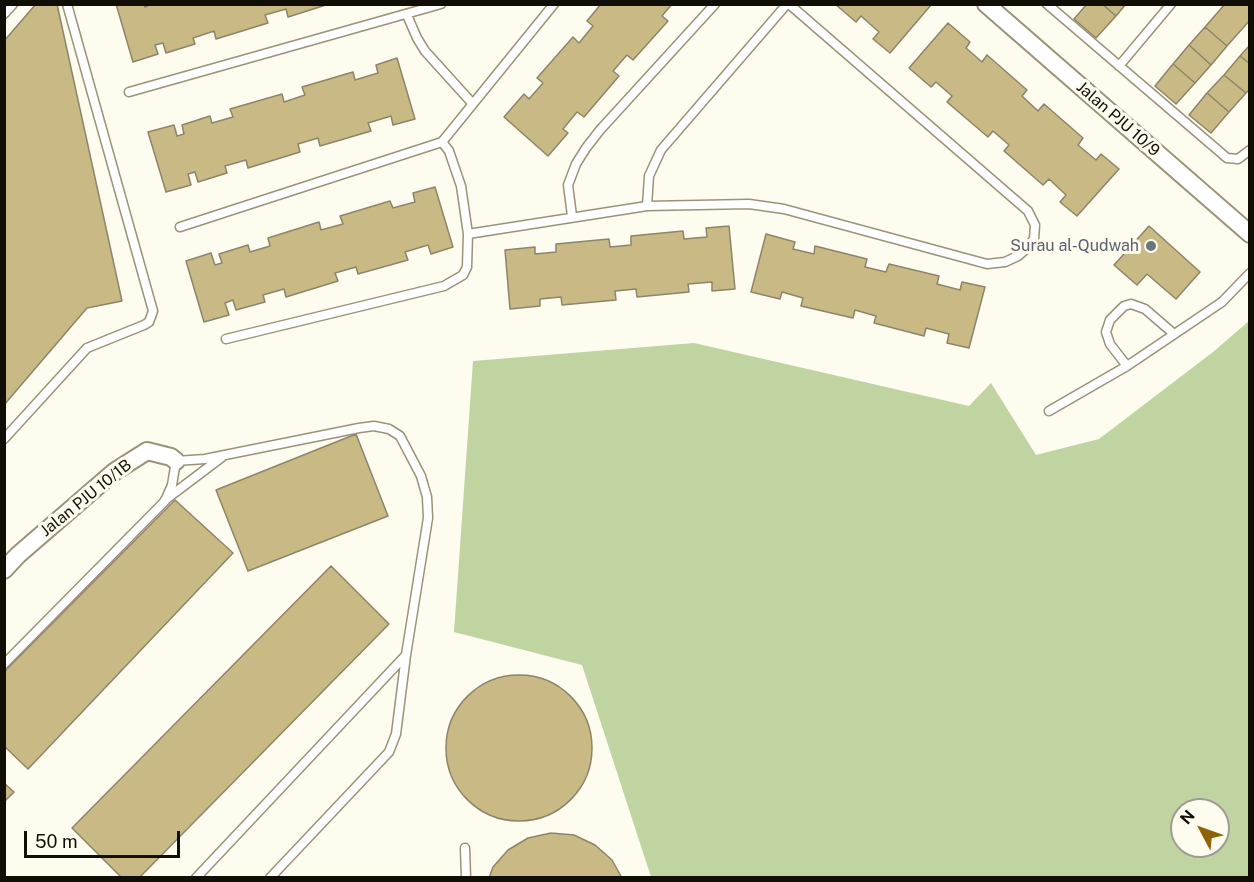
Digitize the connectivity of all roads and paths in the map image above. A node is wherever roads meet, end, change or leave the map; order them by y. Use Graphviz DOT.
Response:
graph roads {
  1 [pos="67,4"];
  2 [pos="441,4"];
  3 [pos="554,4"];
  4 [pos="715,4"];
  5 [pos="788,4"];
  6 [pos="986,4"];
  7 [pos="1047,4"];
  8 [pos="1171,4"];
  9 [pos="407,15"];
  10 [pos="1119,66"];
  11 [pos="129,92"];
  12 [pos="472,103"];
  13 [pos="442,142"];
  14 [pos="1250,150"];
  15 [pos="647,206"];
  16 [pos="572,216"];
  17 [pos="180,227"];
  18 [pos="468,234"];
  19 [pos="1250,234"];
  20 [pos="1250,273"];
  21 [pos="1174,334"];
  22 [pos="226,339"];
  23 [pos="1126,366"];
  24 [pos="1049,411"];
  25 [pos="4,439"];
  26 [pos="224,456"];
  27 [pos="176,461"];
  28 [pos="165,501"];
  29 [pos="4,570"];
  30 [pos="406,655"];
  31 [pos="4,664"];
  32 [pos="465,848"];
  33 [pos="196,878"];
  34 [pos="270,878"];
  35 [pos="466,878"];
  1 -- 25 [label="lane"];
  2 -- 9 [label="lane"];
  3 -- 12 [label="lane"];
  4 -- 16 [label="lane"];
  5 -- 15 [label="lane"];
  5 -- 15 [label="lane"];
  6 -- 19 [label="street, Jalan PJU 10/9"];
  7 -- 10 [label="lane"];
  8 -- 10 [label="lane"];
  9 -- 11 [label="lane"];
  9 -- 12 [label="lane"];
  10 -- 14 [label="lane"];
  12 -- 13 [label="lane"];
  13 -- 17 [label="lane"];
  13 -- 18 [label="lane"];
  15 -- 16 [label="lane"];
  16 -- 18 [label="lane"];
  18 -- 22 [label="lane"];
  20 -- 21 [label="lane"];
  21 -- 23 [label="lane"];
  21 -- 23 [label="lane"];
  23 -- 24 [label="lane"];
  26 -- 27 [label="lane"];
  26 -- 28 [label="lane"];
  26 -- 30 [label="lane"];
  27 -- 28 [label="lane"];
  27 -- 29 [label="street, Jalan PJU 10/1B"];
  28 -- 31 [label="lane"];
  30 -- 33 [label="lane"];
  30 -- 34 [label="lane"];
  32 -- 35 [label="lane"];
}
